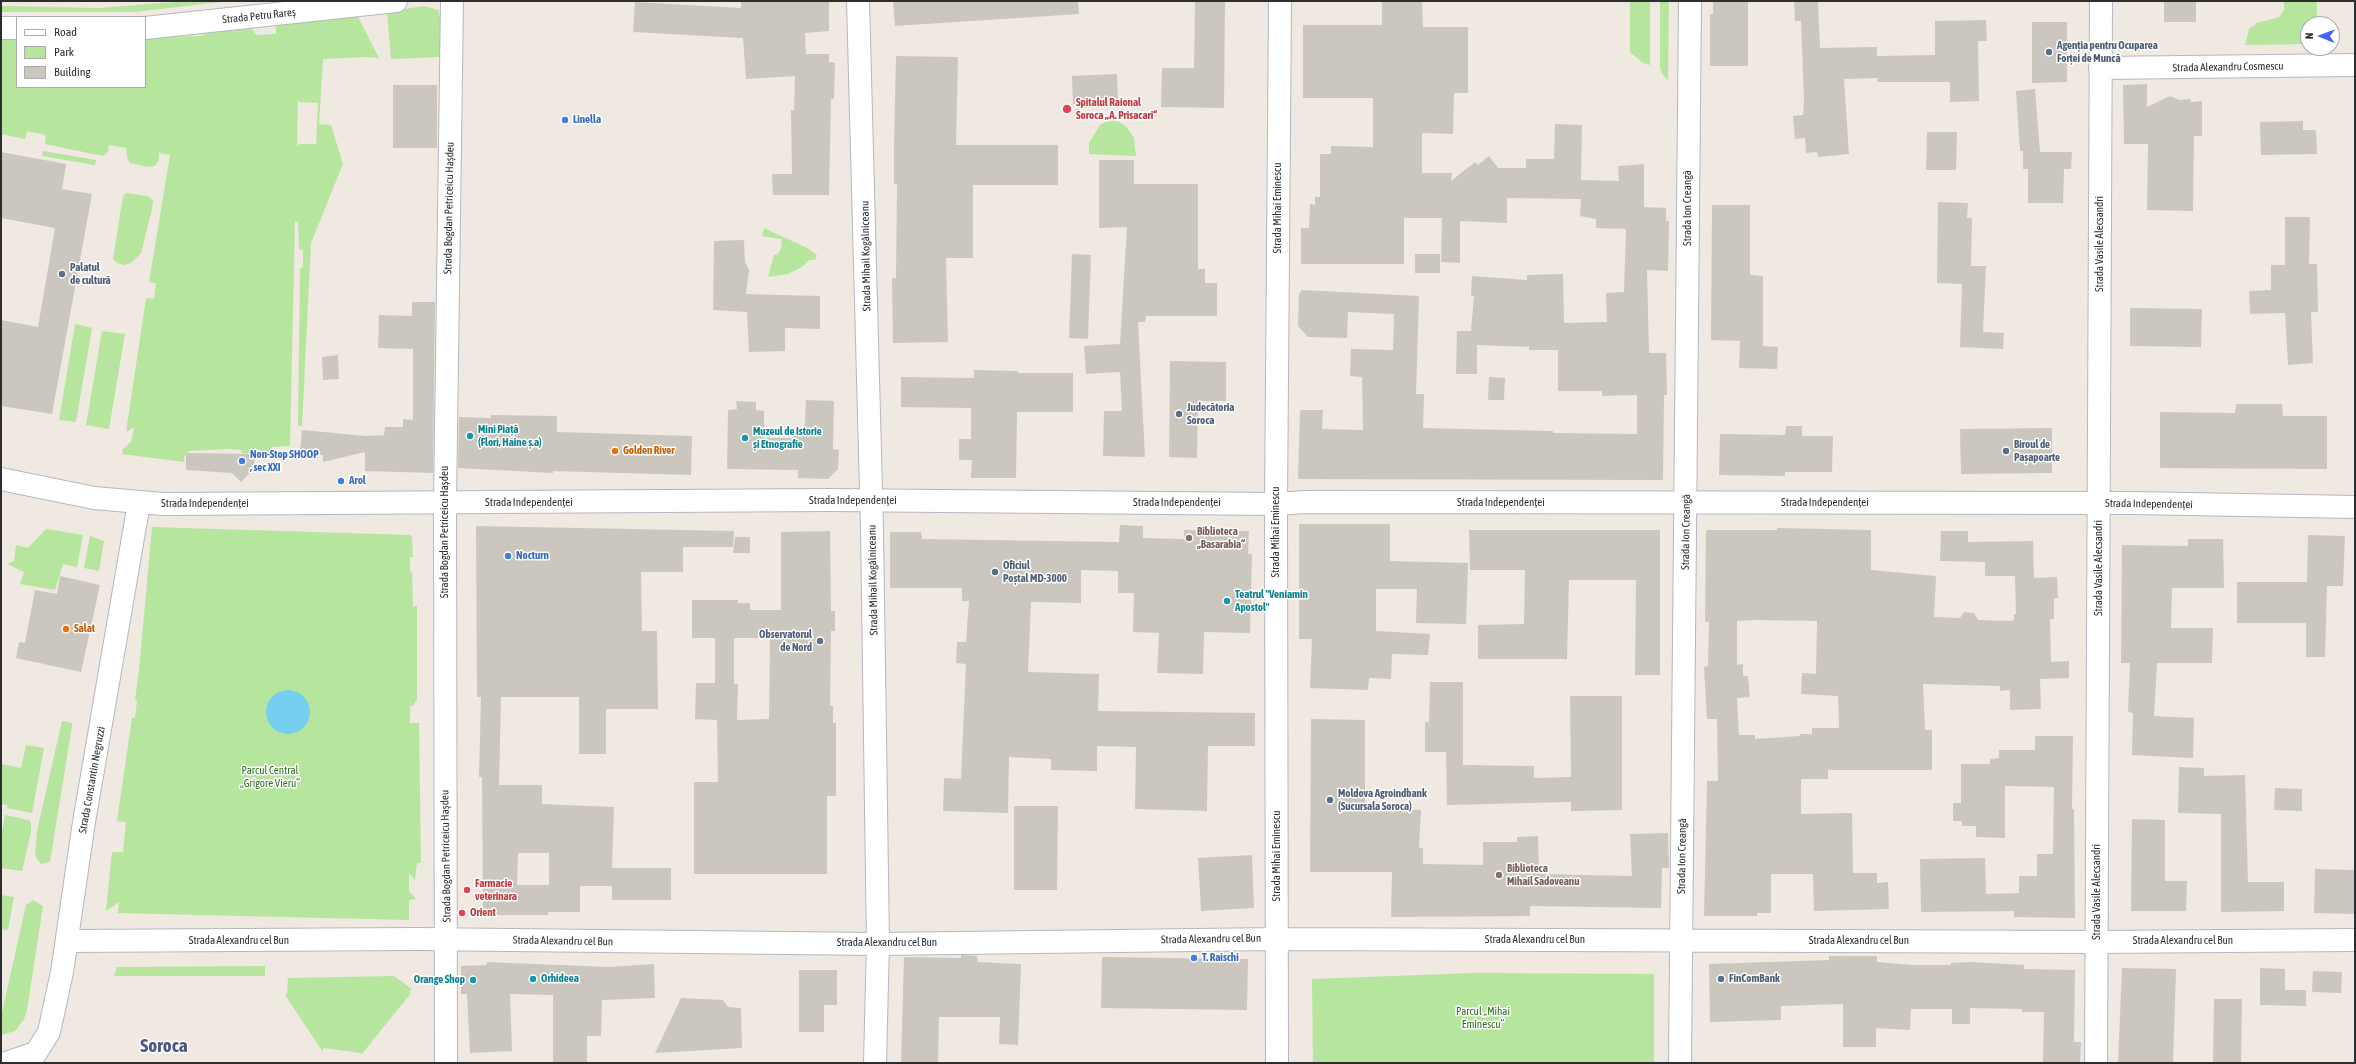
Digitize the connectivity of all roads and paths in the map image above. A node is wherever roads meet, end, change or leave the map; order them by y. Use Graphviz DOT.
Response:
graph roads {
  1 [pos="396,1"];
  2 [pos="452,1"];
  3 [pos="858,1"];
  4 [pos="1280,1"];
  5 [pos="1690,1"];
  6 [pos="2100,1"];
  7 [pos="1,28"];
  8 [pos="16,28"];
  9 [pos="146,28"];
  10 [pos="2355,65"];
  11 [pos="2100,68"];
  12 [pos="1,479"];
  13 [pos="872,501"];
  14 [pos="139,503"];
  15 [pos="445,503"];
  16 [pos="1686,503"];
  17 [pos="2099,503"];
  18 [pos="1276,504"];
  19 [pos="2355,507"];
  20 [pos="1277,938"];
  21 [pos="447,940"];
  22 [pos="2355,940"];
  23 [pos="67,941"];
  24 [pos="1681,941"];
  25 [pos="2097,942"];
  26 [pos="878,944"];
  27 [pos="41,1058"];
  28 [pos="6,1063"];
  29 [pos="446,1063"];
  30 [pos="875,1063"];
  31 [pos="1277,1063"];
  32 [pos="1680,1063"];
  33 [pos="2096,1063"];
  1 -- 9 [label="street, Strada Petru Rareș"];
  2 -- 15 [label="street, Strada Bogdan Petriceicu Hașdeu"];
  3 -- 13 [label="street, Strada Mihail Kogălniceanu"];
  4 -- 18 [label="street, Strada Mihai Eminescu"];
  5 -- 16 [label="street, Strada Ion Creangă"];
  6 -- 11 [label="street, Strada Vasile Alecsandri"];
  7 -- 8 [label="street"];
  10 -- 11 [label="street, Strada Alexandru Cosmescu"];
  11 -- 17 [label="street, Strada Vasile Alecsandri"];
  12 -- 14 [label="street, Strada Independenței"];
  13 -- 15 [label="street, Strada Independenței"];
  13 -- 18 [label="street, Strada Independenței"];
  13 -- 26 [label="street, Strada Mihail Kogălniceanu"];
  14 -- 15 [label="street, Strada Independenței"];
  14 -- 23 [label="street, Strada Constantin Negruzzi"];
  15 -- 21 [label="street, Strada Bogdan Petriceicu Hașdeu"];
  16 -- 17 [label="street, Strada Independenței"];
  16 -- 18 [label="street, Strada Independenței"];
  16 -- 24 [label="street, Strada Ion Creangă"];
  17 -- 19 [label="street, Strada Independenței"];
  17 -- 25 [label="street, Strada Vasile Alecsandri"];
  18 -- 20 [label="street, Strada Mihai Eminescu"];
  20 -- 24 [label="street, Strada Alexandru cel Bun"];
  20 -- 26 [label="street, Strada Alexandru cel Bun"];
  20 -- 31 [label="street, Strada Mihai Eminescu"];
  21 -- 23 [label="street, Strada Alexandru cel Bun"];
  21 -- 26 [label="street, Strada Alexandru cel Bun"];
  21 -- 29 [label="street, Strada Bogdan Petriceicu Hașdeu"];
  22 -- 25 [label="street, Strada Alexandru cel Bun"];
  23 -- 27 [label="street, Strada Constantin Negruzzi"];
  24 -- 25 [label="street, Strada Alexandru cel Bun"];
  24 -- 32 [label="street, Strada Ion Creangă"];
  25 -- 33 [label="street, Strada Vasile Alecsandri"];
  26 -- 30 [label="street, Strada Mihail Kogălniceanu"];
  27 -- 28 [label="street"];
}
